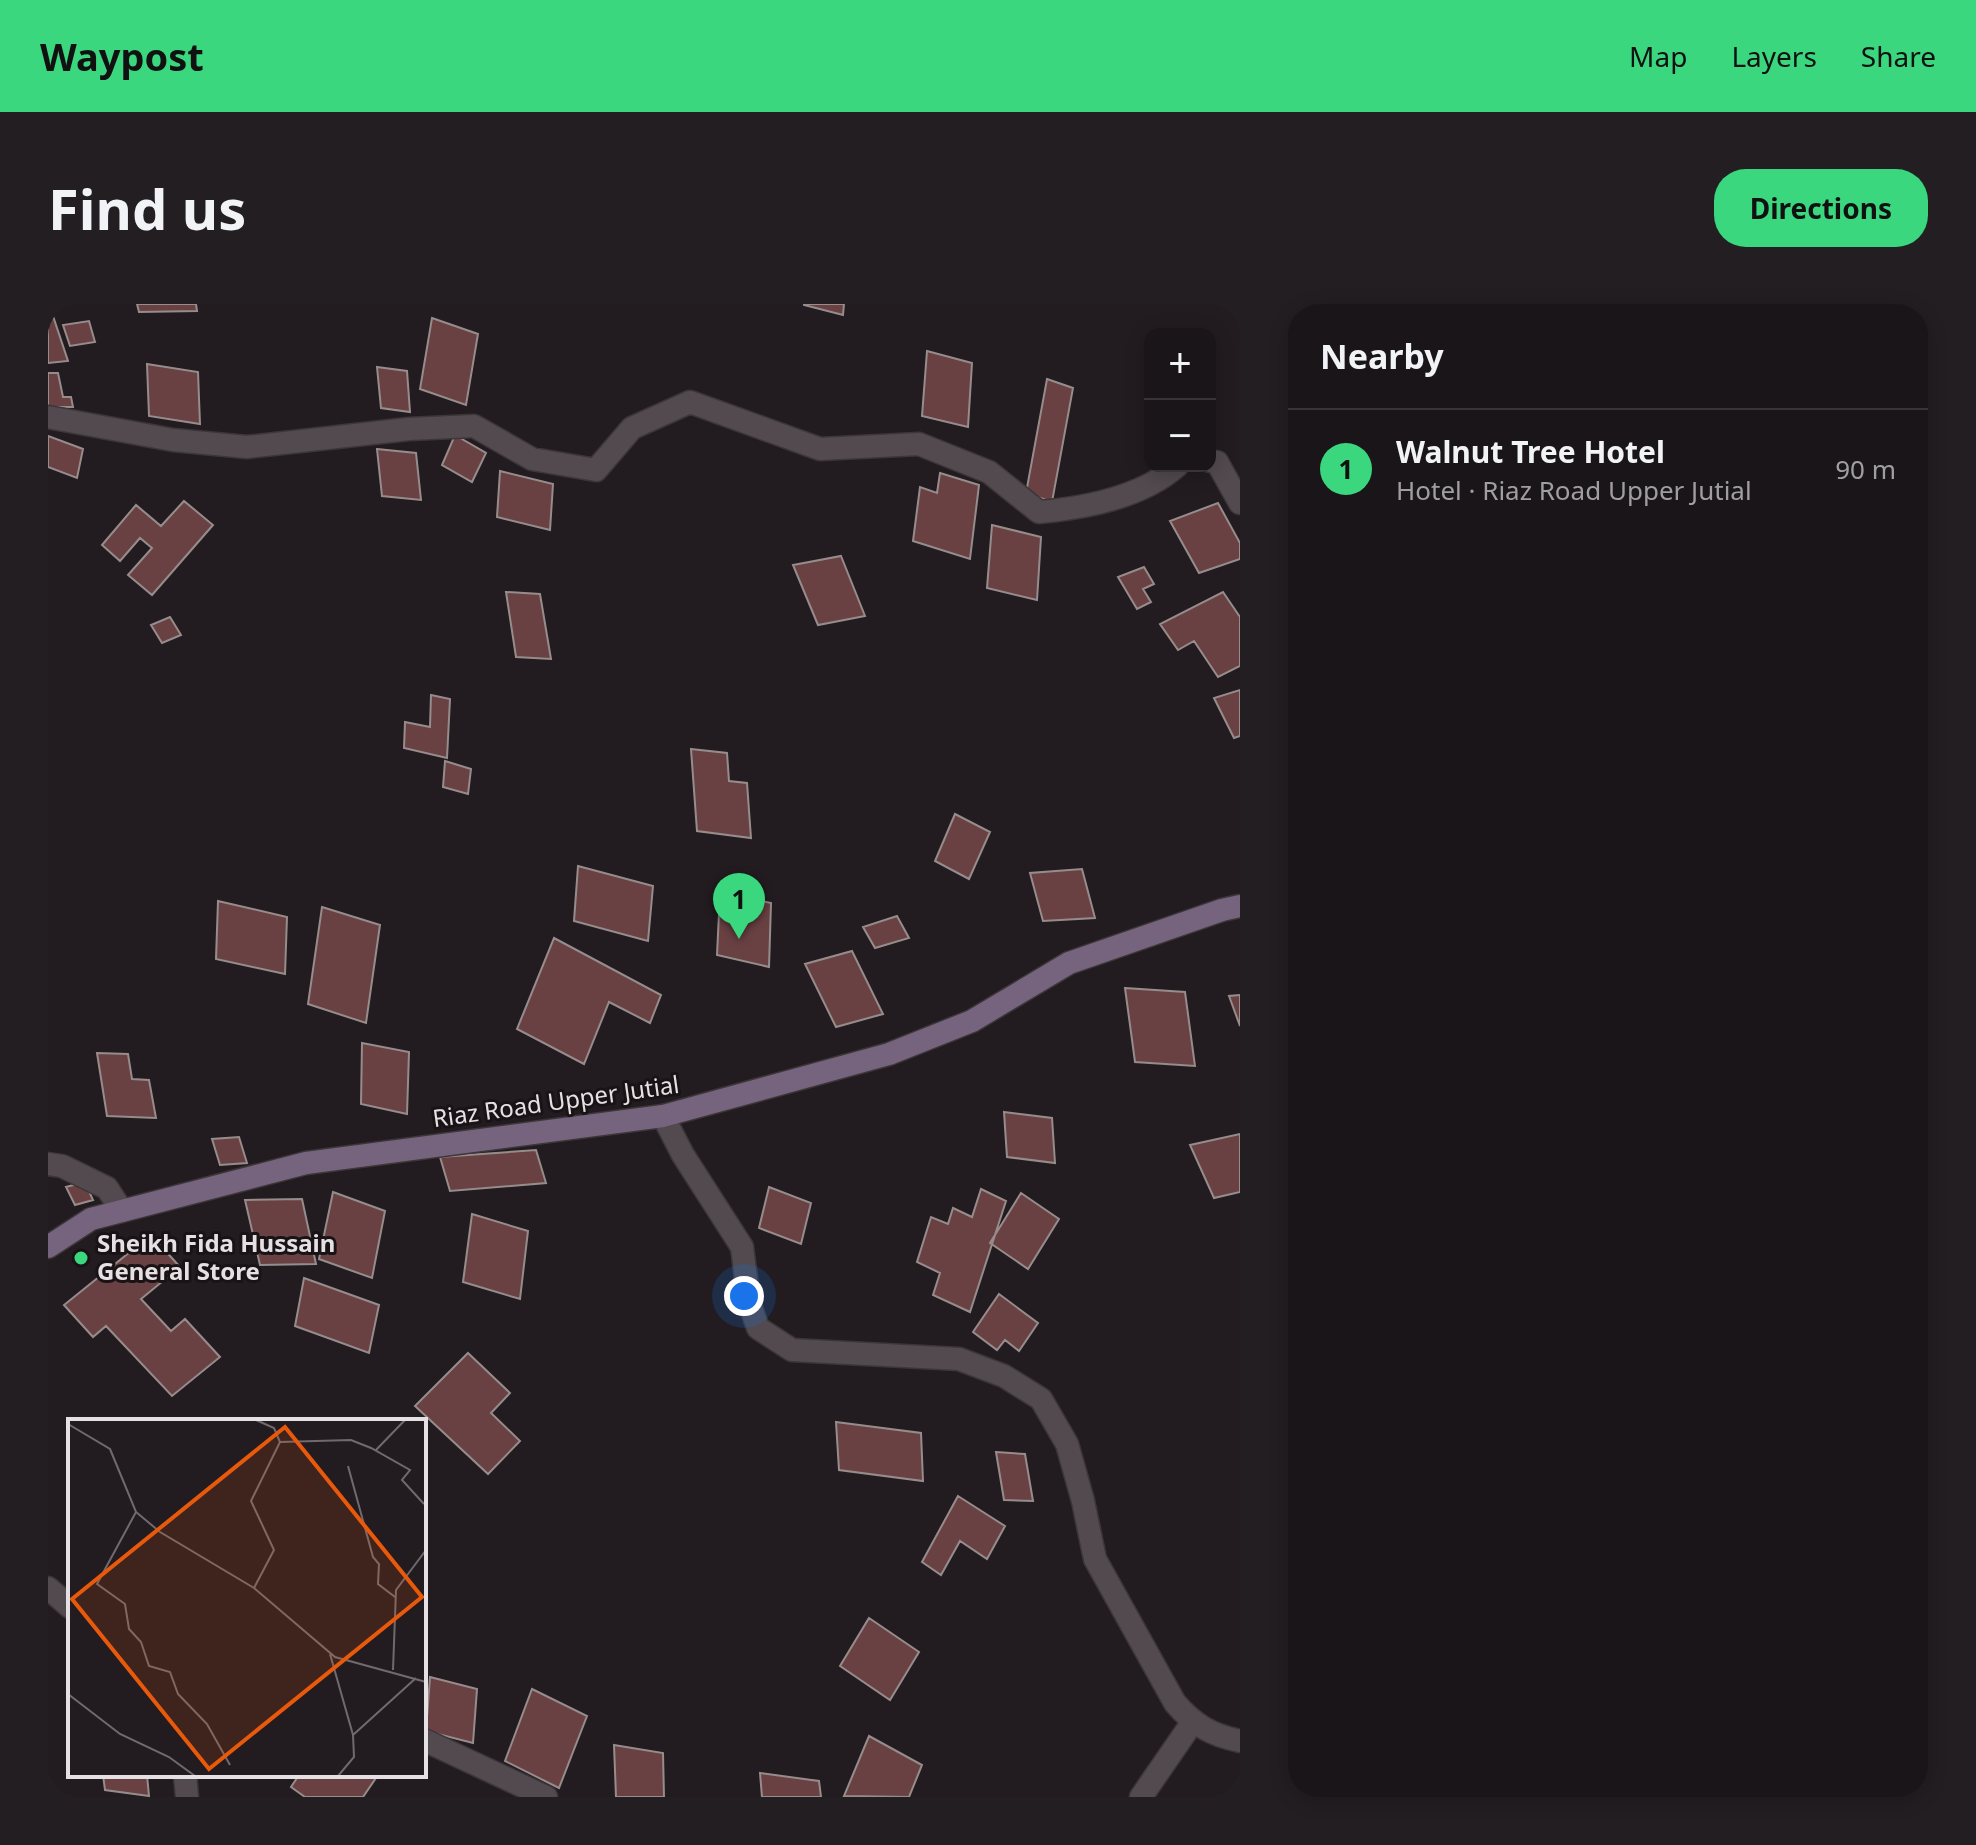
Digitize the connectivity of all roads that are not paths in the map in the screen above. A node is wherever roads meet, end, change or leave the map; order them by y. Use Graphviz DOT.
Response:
graph roads {
  1 [pos="48,417"];
  2 [pos="1216,462"];
  3 [pos="1170,472"];
  4 [pos="1240,503"];
  5 [pos="1240,906"];
  6 [pos="663,1116"];
  7 [pos="48,1164"];
  8 [pos="122,1211"];
  9 [pos="48,1247"];
  10 [pos="48,1588"];
  11 [pos="68,1605"];
  12 [pos="1192,1723"];
  13 [pos="426,1741"];
  14 [pos="1240,1741"];
  15 [pos="185,1777"];
  16 [pos="187,1797"];
  17 [pos="546,1797"];
  18 [pos="1141,1797"];
  1 -- 3 [label="street"];
  2 -- 4 [label="street"];
  5 -- 6 [label="main road, Riaz Road Upper Jutial"];
  6 -- 8 [label="main road, Riaz Road Upper Jutial"];
  6 -- 12 [label="street"];
  7 -- 8 [label="street"];
  8 -- 9 [label="main road, Riaz Road Upper Jutial"];
  10 -- 11 [label="street"];
  12 -- 14 [label="street"];
  12 -- 18 [label="street"];
  13 -- 17 [label="street"];
  15 -- 16 [label="street"];
}
